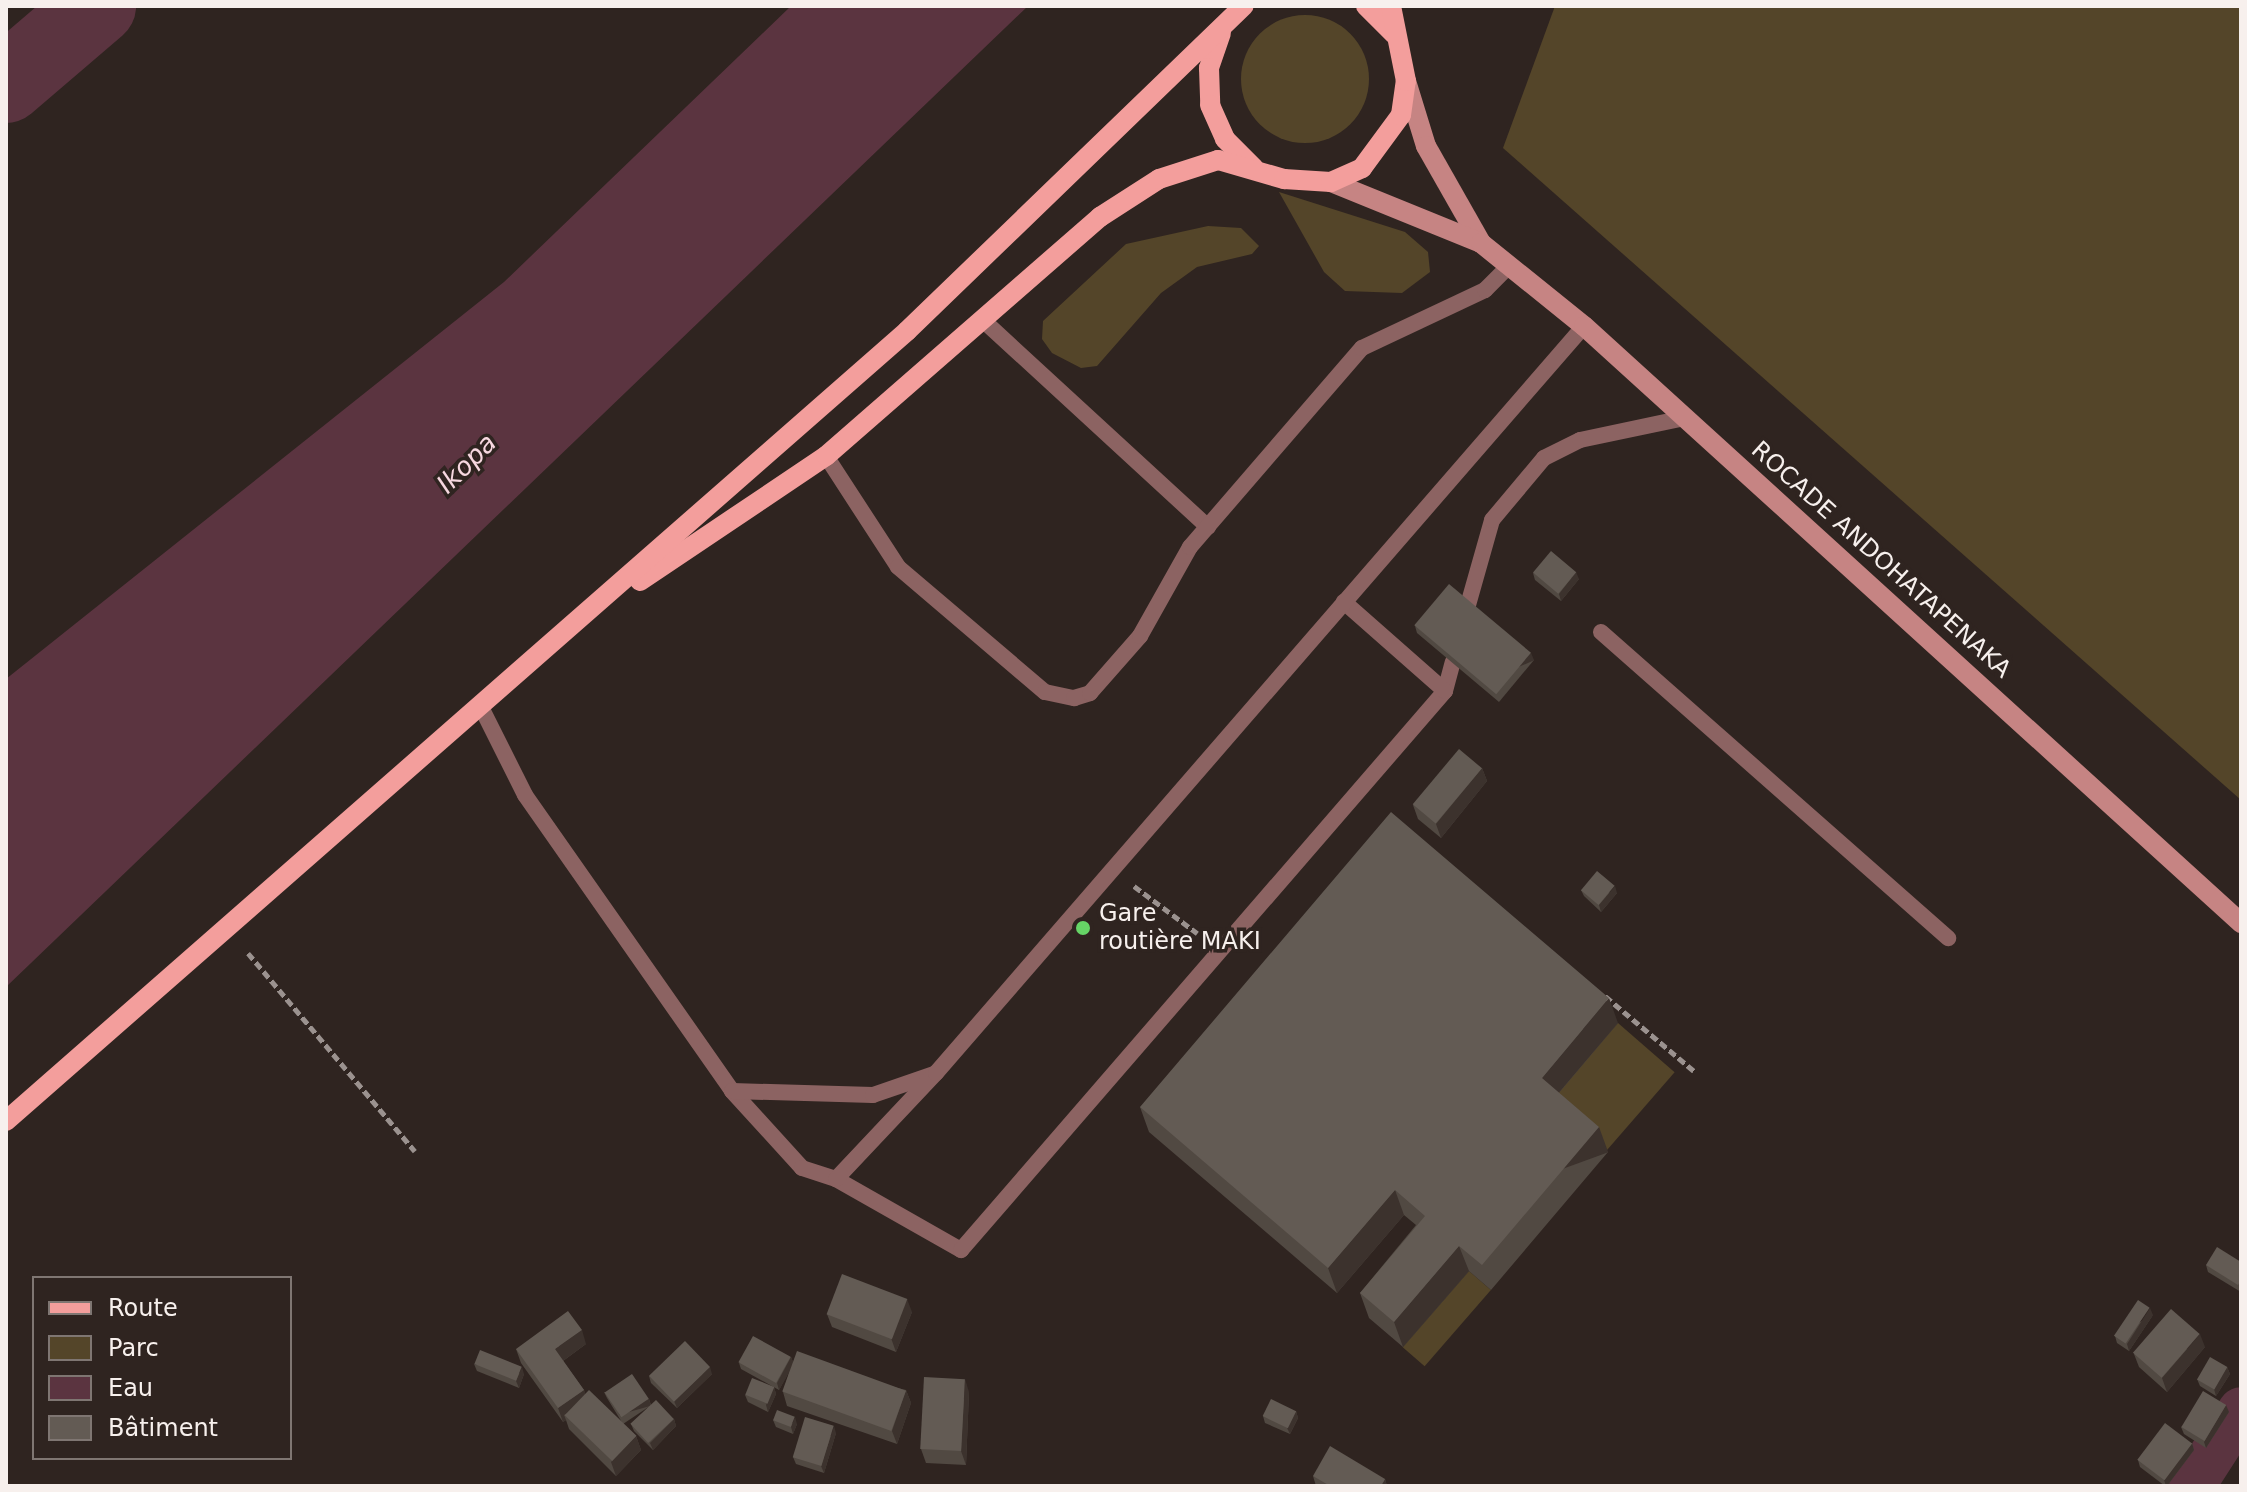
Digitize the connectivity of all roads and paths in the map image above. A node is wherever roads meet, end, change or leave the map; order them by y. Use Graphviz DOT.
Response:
graph roads {
  1 [pos="1244,6"];
  2 [pos="1366,6"];
  3 [pos="1391,6"];
  4 [pos="1222,31"];
  5 [pos="1394,34"];
  6 [pos="1406,81"];
  7 [pos="1284,179"];
  8 [pos="1331,182"];
  9 [pos="1481,243"];
  10 [pos="1509,266"];
  11 [pos="985,322"];
  12 [pos="1584,326"];
  13 [pos="1684,418"];
  14 [pos="826,456"];
  15 [pos="1208,527"];
  16 [pos="1344,602"];
  17 [pos="1468,605"];
  18 [pos="596,609"];
  19 [pos="1601,632"];
  20 [pos="1453,662"];
  21 [pos="1445,691"];
  22 [pos="481,707"];
  23 [pos="1113,869"];
  24 [pos="2241,923"];
  25 [pos="224,925"];
  26 [pos="1948,938"];
  27 [pos="1220,950"];
  28 [pos="1598,990"];
  29 [pos="1694,1071"];
  30 [pos="936,1073"];
  31 [pos="732,1091"];
  32 [pos="6,1121"];
  33 [pos="415,1151"];
  34 [pos="836,1179"];
  1 -- 4 [label="main road"];
  2 -- 5 [label="main road"];
  3 -- 5 [label="main road"];
  4 -- 7 [label="main road"];
  4 -- 18 [label="main road"];
  5 -- 6 [label="main road"];
  6 -- 8 [label="main road"];
  6 -- 9 [label="main road"];
  7 -- 8 [label="main road"];
  7 -- 11 [label="main road"];
  8 -- 9 [label="main road"];
  9 -- 10 [label="main road, ROCADE ANDOHATAPENAKA"];
  10 -- 12 [label="main road, ROCADE ANDOHATAPENAKA"];
  10 -- 15 [label="lane"];
  11 -- 14 [label="main road"];
  11 -- 15 [label="lane"];
  12 -- 13 [label="main road, ROCADE ANDOHATAPENAKA"];
  12 -- 16 [label="lane"];
  13 -- 17 [label="lane"];
  13 -- 24 [label="main road, ROCADE ANDOHATAPENAKA"];
  14 -- 15 [label="lane"];
  14 -- 18 [label="main road"];
  16 -- 21 [label="lane"];
  16 -- 23 [label="lane"];
  18 -- 22 [label="main road"];
  19 -- 26 [label="lane"];
  20 -- 21 [label="lane"];
  21 -- 27 [label="lane"];
  22 -- 25 [label="main road"];
  22 -- 31 [label="lane"];
  23 -- 27 [label="path"];
  23 -- 30 [label="lane"];
  25 -- 32 [label="main road"];
  25 -- 33 [label="path"];
  27 -- 34 [label="lane"];
  28 -- 29 [label="path"];
  30 -- 31 [label="lane"];
  30 -- 34 [label="lane"];
  31 -- 34 [label="lane"];
}
